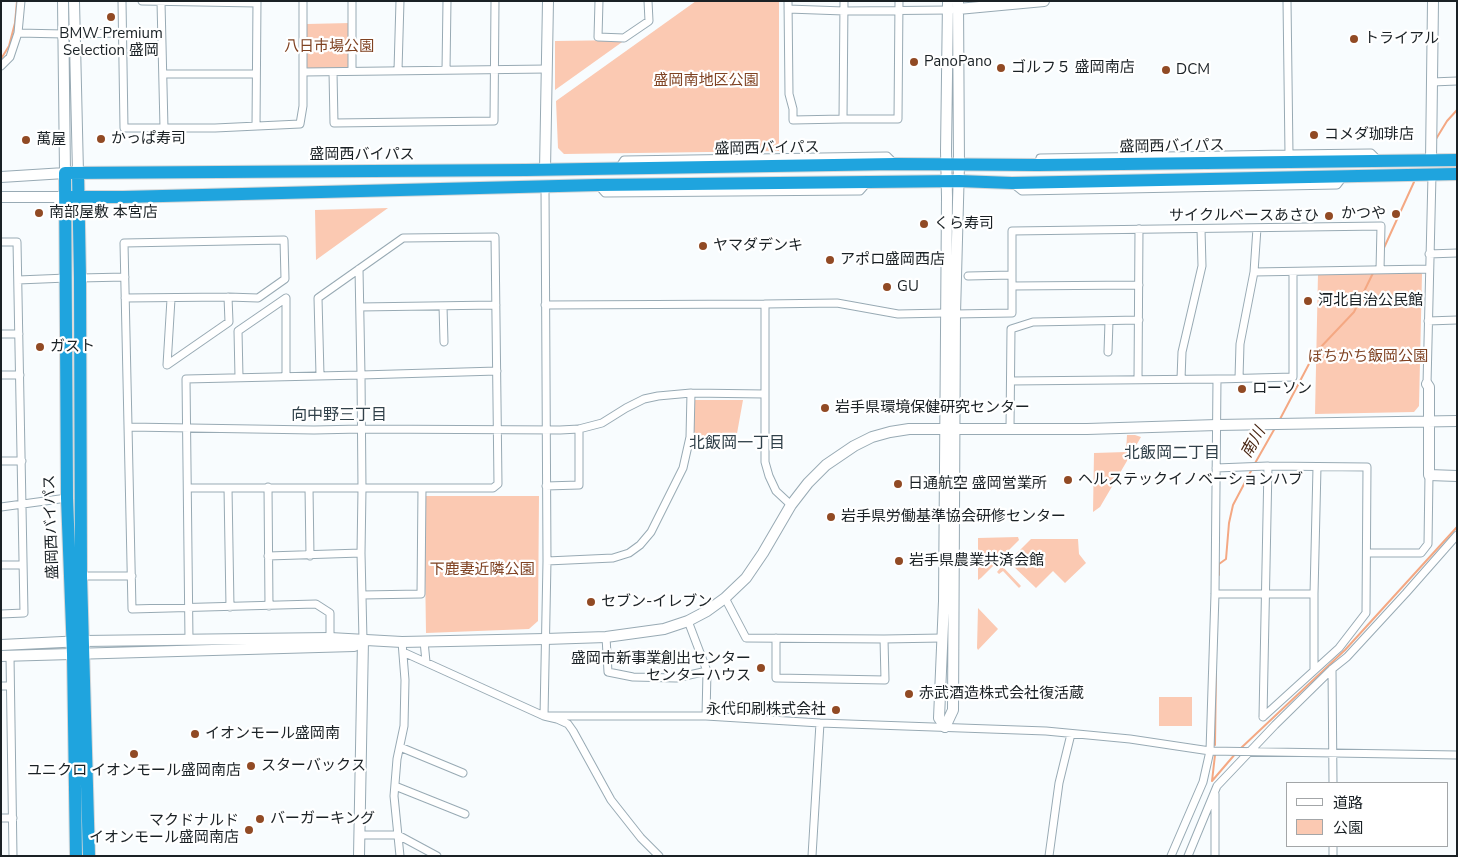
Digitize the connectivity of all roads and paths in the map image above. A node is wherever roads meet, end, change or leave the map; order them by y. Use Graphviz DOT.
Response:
graph roads {
  1 [pos="21,1"];
  2 [pos="63,1"];
  3 [pos="74,1"];
  4 [pos="122,1"];
  5 [pos="142,1"];
  6 [pos="303,1"];
  7 [pos="352,1"];
  8 [pos="400,1"];
  9 [pos="448,1"];
  10 [pos="495,1"];
  11 [pos="548,1"];
  12 [pos="599,1"];
  13 [pos="648,1"];
  14 [pos="788,1"];
  15 [pos="844,1"];
  16 [pos="898,1"];
  17 [pos="1044,1"];
  18 [pos="1287,1"];
  19 [pos="1433,1"];
  20 [pos="161,2"];
  21 [pos="257,2"];
  22 [pos="953,5"];
  23 [pos="788,9"];
  24 [pos="844,11"];
  25 [pos="898,11"];
  26 [pos="18,33"];
  27 [pos="64,34"];
  28 [pos="75,34"];
  29 [pos="122,34"];
  30 [pos="1,66"];
  31 [pos="547,69"];
  32 [pos="398,70"];
  33 [pos="446,70"];
  34 [pos="352,71"];
  35 [pos="494,71"];
  36 [pos="304,72"];
  37 [pos="334,72"];
  38 [pos="163,74"];
  39 [pos="256,74"];
  40 [pos="1457,81"];
  41 [pos="1432,82"];
  42 [pos="843,119"];
  43 [pos="256,126"];
  44 [pos="164,128"];
  45 [pos="1431,152"];
  46 [pos="1289,154"];
  47 [pos="1457,160"];
  48 [pos="1379,161"];
  49 [pos="952,165"];
  50 [pos="1038,165"];
  51 [pos="545,170"];
  52 [pos="72,173"];
  53 [pos="1457,174"];
  54 [pos="1432,175"];
  55 [pos="1,177"];
  56 [pos="952,181"];
  57 [pos="544,187"];
  58 [pos="1,197"];
  59 [pos="72,198"];
  60 [pos="1257,228"];
  61 [pos="1201,229"];
  62 [pos="1139,230"];
  63 [pos="1,242"];
  64 [pos="1457,253"];
  65 [pos="1429,254"];
  66 [pos="359,269"];
  67 [pos="1429,269"];
  68 [pos="1380,270"];
  69 [pos="1254,272"];
  70 [pos="1293,272"];
  71 [pos="1012,275"];
  72 [pos="968,276"];
  73 [pos="125,277"];
  74 [pos="67,278"];
  75 [pos="80,278"];
  76 [pos="18,280"];
  77 [pos="1139,285"];
  78 [pos="1012,286"];
  79 [pos="228,297"];
  80 [pos="126,298"];
  81 [pos="171,299"];
  82 [pos="765,304"];
  83 [pos="496,305"];
  84 [pos="545,305"];
  85 [pos="444,306"];
  86 [pos="360,307"];
  87 [pos="950,313"];
  88 [pos="1139,320"];
  89 [pos="1457,320"];
  90 [pos="1109,321"];
  91 [pos="1428,321"];
  92 [pos="1,334"];
  93 [pos="19,334"];
  94 [pos="444,342"];
  95 [pos="1108,352"];
  96 [pos="497,371"];
  97 [pos="1,375"];
  98 [pos="20,375"];
  99 [pos="320,375"];
  100 [pos="361,375"];
  101 [pos="286,376"];
  102 [pos="239,377"];
  103 [pos="1239,378"];
  104 [pos="1138,379"];
  105 [pos="1181,379"];
  106 [pos="1217,379"];
  107 [pos="1011,381"];
  108 [pos="1427,384"];
  109 [pos="691,393"];
  110 [pos="764,394"];
  111 [pos="1429,420"];
  112 [pos="1457,421"];
  113 [pos="1217,425"];
  114 [pos="129,427"];
  115 [pos="186,429"];
  116 [pos="361,429"];
  117 [pos="498,429"];
  118 [pos="580,429"];
  119 [pos="944,429"];
  120 [pos="955,429"];
  121 [pos="545,430"];
  122 [pos="1010,430"];
  123 [pos="1,461"];
  124 [pos="22,461"];
  125 [pos="1268,466"];
  126 [pos="1317,467"];
  127 [pos="1216,468"];
  128 [pos="1429,475"];
  129 [pos="1457,476"];
  130 [pos="546,486"];
  131 [pos="268,487"];
  132 [pos="188,488"];
  133 [pos="228,488"];
  134 [pos="309,488"];
  135 [pos="362,488"];
  136 [pos="422,488"];
  137 [pos="67,498"];
  138 [pos="23,504"];
  139 [pos="792,506"];
  140 [pos="1,507"];
  141 [pos="1457,535"];
  142 [pos="361,553"];
  143 [pos="1366,553"];
  144 [pos="268,556"];
  145 [pos="310,556"];
  146 [pos="547,561"];
  147 [pos="1,565"];
  148 [pos="24,565"];
  149 [pos="81,576"];
  150 [pos="132,576"];
  151 [pos="1215,594"];
  152 [pos="1314,594"];
  153 [pos="362,595"];
  154 [pos="1265,595"];
  155 [pos="725,598"];
  156 [pos="269,606"];
  157 [pos="230,607"];
  158 [pos="189,608"];
  159 [pos="1,614"];
  160 [pos="688,621"];
  161 [pos="606,637"];
  162 [pos="330,638"];
  163 [pos="545,638"];
  164 [pos="776,638"];
  165 [pos="942,638"];
  166 [pos="884,639"];
  167 [pos="189,640"];
  168 [pos="208,640"];
  169 [pos="363,640"];
  170 [pos="424,641"];
  171 [pos="1,645"];
  172 [pos="402,647"];
  173 [pos="78,648"];
  174 [pos="264,648"];
  175 [pos="5,656"];
  176 [pos="426,662"];
  177 [pos="1332,669"];
  178 [pos="1314,670"];
  179 [pos="707,671"];
  180 [pos="1,686"];
  181 [pos="10,686"];
  182 [pos="544,716"];
  183 [pos="706,716"];
  184 [pos="820,723"];
  185 [pos="945,727"];
  186 [pos="1071,734"];
  187 [pos="400,746"];
  188 [pos="1210,751"];
  189 [pos="1249,752"];
  190 [pos="1333,754"];
  191 [pos="1457,755"];
  192 [pos="463,773"];
  193 [pos="1333,782"];
  194 [pos="395,786"];
  195 [pos="1215,791"];
  196 [pos="465,814"];
  197 [pos="1,818"];
  198 [pos="12,818"];
  199 [pos="398,835"];
  200 [pos="360,836"];
  201 [pos="13,856"];
  202 [pos="76,856"];
  203 [pos="88,856"];
  204 [pos="359,856"];
  205 [pos="400,856"];
  206 [pos="436,856"];
  207 [pos="659,856"];
  208 [pos="812,856"];
  209 [pos="1049,856"];
  210 [pos="1171,856"];
  211 [pos="1188,856"];
  212 [pos="1215,856"];
  1 -- 26 [label="street"];
  2 -- 27 [label="street"];
  3 -- 28 [label="street"];
  4 -- 29 [label="street"];
  5 -- 20 [label="street"];
  6 -- 36 [label="street"];
  7 -- 34 [label="street"];
  8 -- 32 [label="street"];
  9 -- 33 [label="street"];
  10 -- 35 [label="street"];
  11 -- 31 [label="street"];
  12 -- 13 [label="street"];
  14 -- 23 [label="street"];
  15 -- 24 [label="street"];
  16 -- 25 [label="street"];
  17 -- 22 [label="street"];
  18 -- 46 [label="street"];
  19 -- 41 [label="street"];
  20 -- 21 [label="street"];
  20 -- 38 [label="street"];
  21 -- 39 [label="street"];
  22 -- 25 [label="street"];
  22 -- 49 [label="street"];
  23 -- 24 [label="street"];
  23 -- 42 [label="street"];
  24 -- 25 [label="street"];
  24 -- 42 [label="street"];
  25 -- 42 [label="street"];
  26 -- 27 [label="street"];
  26 -- 30 [label="street"];
  27 -- 52 [label="street"];
  28 -- 29 [label="street"];
  28 -- 52 [label="street"];
  29 -- 44 [label="street"];
  31 -- 35 [label="street"];
  31 -- 51 [label="street"];
  32 -- 33 [label="street"];
  32 -- 34 [label="street"];
  33 -- 35 [label="street"];
  34 -- 37 [label="street"];
  35 -- 37 [label="street"];
  36 -- 37 [label="street"];
  36 -- 43 [label="street"];
  38 -- 39 [label="street"];
  38 -- 44 [label="street"];
  39 -- 43 [label="street"];
  40 -- 41 [label="street"];
  41 -- 45 [label="street"];
  43 -- 44 [label="street"];
  45 -- 47 [label="highway, 盛岡西バイパス"];
  45 -- 48 [label="highway, 盛岡西バイパス"];
  46 -- 48 [label="street"];
  46 -- 50 [label="street"];
  48 -- 50 [label="highway, 盛岡西バイパス"];
  49 -- 50 [label="highway, 盛岡西バイパス"];
  49 -- 51 [label="highway, 盛岡西バイパス"];
  49 -- 56 [label="street"];
  51 -- 52 [label="highway, 盛岡西バイパス"];
  52 -- 55 [label="street"];
  52 -- 59 [label="highway, 盛岡西バイパス"];
  53 -- 54 [label="highway"];
  54 -- 56 [label="highway"];
  54 -- 65 [label="street"];
  56 -- 57 [label="highway"];
  56 -- 87 [label="street"];
  57 -- 59 [label="highway"];
  57 -- 84 [label="street"];
  58 -- 59 [label="street"];
  59 -- 74 [label="highway, 盛岡西バイパス"];
  59 -- 75 [label="highway, 盛岡西バイパス"];
  60 -- 61 [label="street"];
  60 -- 68 [label="street"];
  60 -- 69 [label="street"];
  61 -- 62 [label="street"];
  61 -- 105 [label="street"];
  62 -- 71 [label="street"];
  62 -- 77 [label="street"];
  63 -- 76 [label="street"];
  64 -- 65 [label="street"];
  65 -- 67 [label="street"];
  66 -- 83 [label="street"];
  66 -- 86 [label="street"];
  66 -- 99 [label="street"];
  67 -- 68 [label="street"];
  67 -- 91 [label="street"];
  68 -- 70 [label="street"];
  69 -- 70 [label="street"];
  69 -- 103 [label="street"];
  70 -- 103 [label="street"];
  71 -- 72 [label="street"];
  71 -- 78 [label="street"];
  73 -- 75 [label="street"];
  73 -- 79 [label="street"];
  73 -- 80 [label="street"];
  74 -- 76 [label="street"];
  74 -- 137 [label="highway, 盛岡西バイパス"];
  75 -- 149 [label="highway, 盛岡西バイパス"];
  76 -- 93 [label="street"];
  77 -- 78 [label="street"];
  77 -- 88 [label="street"];
  78 -- 87 [label="street"];
  79 -- 81 [label="street"];
  79 -- 81 [label="street"];
  80 -- 81 [label="street"];
  80 -- 114 [label="street"];
  82 -- 84 [label="street"];
  82 -- 87 [label="street"];
  82 -- 110 [label="street"];
  83 -- 85 [label="street"];
  83 -- 96 [label="street"];
  84 -- 121 [label="street"];
  85 -- 86 [label="street"];
  85 -- 94 [label="street"];
  86 -- 100 [label="street"];
  87 -- 119 [label="street"];
  87 -- 120 [label="street"];
  88 -- 90 [label="street"];
  88 -- 104 [label="street"];
  89 -- 91 [label="street"];
  90 -- 95 [label="street"];
  90 -- 107 [label="street"];
  91 -- 108 [label="street"];
  92 -- 93 [label="street"];
  93 -- 98 [label="street"];
  96 -- 100 [label="street"];
  96 -- 117 [label="street"];
  97 -- 98 [label="street"];
  98 -- 124 [label="street"];
  99 -- 100 [label="street"];
  99 -- 101 [label="street"];
  100 -- 116 [label="street"];
  101 -- 102 [label="street"];
  101 -- 102 [label="street"];
  102 -- 115 [label="street"];
  103 -- 106 [label="street"];
  104 -- 105 [label="street"];
  104 -- 107 [label="street"];
  105 -- 106 [label="street"];
  106 -- 113 [label="street"];
  107 -- 122 [label="street"];
  108 -- 111 [label="street"];
  109 -- 110 [label="street"];
  109 -- 118 [label="street"];
  109 -- 146 [label="street"];
  110 -- 139 [label="street"];
  111 -- 112 [label="street"];
  111 -- 113 [label="street"];
  111 -- 128 [label="street"];
  113 -- 122 [label="street"];
  113 -- 127 [label="street"];
  114 -- 115 [label="street"];
  114 -- 150 [label="street"];
  115 -- 116 [label="street"];
  115 -- 132 [label="street"];
  116 -- 117 [label="street"];
  116 -- 135 [label="street"];
  117 -- 121 [label="street"];
  117 -- 136 [label="street"];
  118 -- 121 [label="street"];
  118 -- 130 [label="street"];
  119 -- 120 [label="street"];
  119 -- 139 [label="street"];
  119 -- 165 [label="street"];
  120 -- 122 [label="street"];
  120 -- 185 [label="street"];
  121 -- 130 [label="street"];
  123 -- 124 [label="street"];
  124 -- 138 [label="street"];
  125 -- 126 [label="street"];
  125 -- 127 [label="street"];
  125 -- 154 [label="street"];
  126 -- 143 [label="street"];
  126 -- 152 [label="street"];
  127 -- 151 [label="street"];
  128 -- 129 [label="street"];
  128 -- 143 [label="street"];
  130 -- 146 [label="street"];
  131 -- 133 [label="street"];
  131 -- 134 [label="street"];
  131 -- 144 [label="street"];
  132 -- 133 [label="street"];
  132 -- 158 [label="street"];
  133 -- 157 [label="street"];
  134 -- 135 [label="street"];
  134 -- 145 [label="street"];
  135 -- 136 [label="street"];
  135 -- 142 [label="street"];
  136 -- 153 [label="street"];
  137 -- 138 [label="street"];
  137 -- 173 [label="highway, 盛岡西バイパス"];
  138 -- 140 [label="street"];
  138 -- 148 [label="street"];
  139 -- 155 [label="street"];
  141 -- 177 [label="street"];
  142 -- 145 [label="street"];
  142 -- 153 [label="street"];
  143 -- 178 [label="street"];
  144 -- 145 [label="street"];
  144 -- 156 [label="street"];
  146 -- 163 [label="street"];
  147 -- 148 [label="street"];
  148 -- 159 [label="street"];
  149 -- 150 [label="street"];
  149 -- 173 [label="highway, 盛岡西バイパス"];
  150 -- 158 [label="street"];
  151 -- 154 [label="street"];
  151 -- 188 [label="street"];
  152 -- 154 [label="street"];
  152 -- 178 [label="street"];
  153 -- 169 [label="street"];
  154 -- 178 [label="street"];
  155 -- 160 [label="street"];
  155 -- 164 [label="street"];
  156 -- 157 [label="street"];
  156 -- 162 [label="street"];
  157 -- 158 [label="street"];
  158 -- 167 [label="street"];
  160 -- 161 [label="street"];
  160 -- 179 [label="street"];
  161 -- 163 [label="street"];
  161 -- 179 [label="street"];
  162 -- 168 [label="street"];
  162 -- 169 [label="street"];
  163 -- 170 [label="street"];
  163 -- 182 [label="street"];
  164 -- 166 [label="street"];
  164 -- 166 [label="street"];
  165 -- 166 [label="street"];
  165 -- 185 [label="street"];
  167 -- 168 [label="street"];
  167 -- 173 [label="street"];
  168 -- 174 [label="street"];
  169 -- 172 [label="street"];
  169 -- 174 [label="street"];
  169 -- 200 [label="street"];
  170 -- 172 [label="street"];
  170 -- 176 [label="street"];
  171 -- 173 [label="street"];
  172 -- 176 [label="street"];
  172 -- 187 [label="street"];
  173 -- 174 [label="street"];
  173 -- 175 [label="street"];
  173 -- 202 [label="highway, 盛岡西バイパス"];
  173 -- 203 [label="highway, 盛岡西バイパス"];
  175 -- 181 [label="street"];
  176 -- 182 [label="street"];
  177 -- 189 [label="street"];
  177 -- 190 [label="street"];
  179 -- 183 [label="street"];
  180 -- 181 [label="street"];
  181 -- 198 [label="street"];
  182 -- 183 [label="street"];
  182 -- 207 [label="street"];
  183 -- 184 [label="street"];
  184 -- 185 [label="street"];
  184 -- 208 [label="street"];
  185 -- 186 [label="street"];
  186 -- 188 [label="street"];
  186 -- 209 [label="street"];
  187 -- 192 [label="street"];
  187 -- 194 [label="street"];
  188 -- 189 [label="street"];
  188 -- 210 [label="street"];
  189 -- 190 [label="street"];
  189 -- 195 [label="street"];
  190 -- 191 [label="street"];
  190 -- 193 [label="street"];
  194 -- 196 [label="street"];
  194 -- 199 [label="street"];
  195 -- 211 [label="street"];
  195 -- 212 [label="street"];
  197 -- 198 [label="street"];
  198 -- 201 [label="street"];
  199 -- 200 [label="street"];
  199 -- 205 [label="street"];
  199 -- 206 [label="street"];
  200 -- 204 [label="street"];
}
